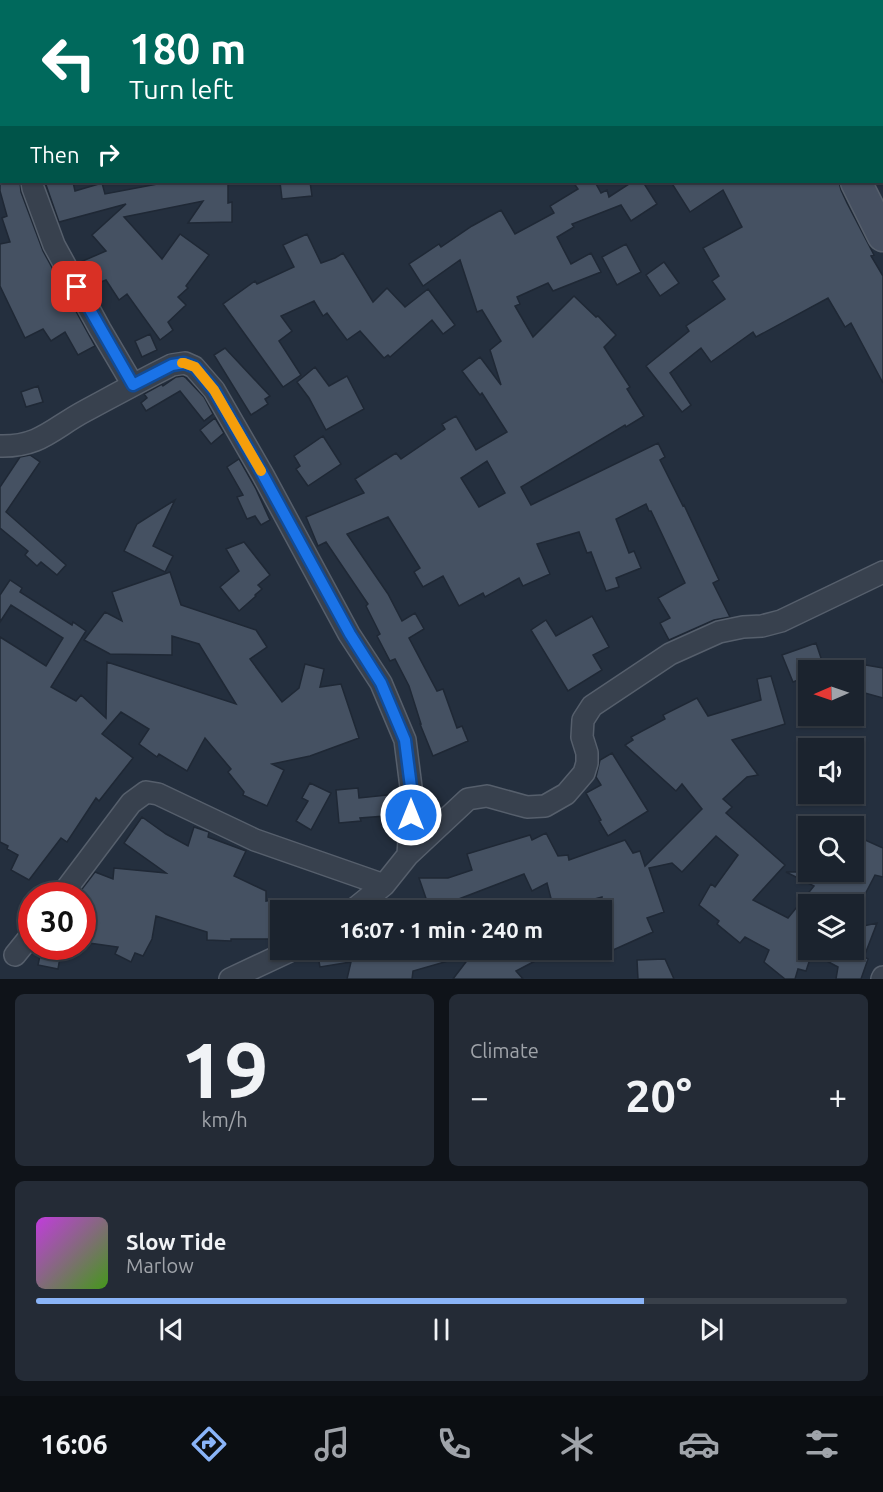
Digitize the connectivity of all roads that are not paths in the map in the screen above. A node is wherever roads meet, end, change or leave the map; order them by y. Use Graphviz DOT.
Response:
graph roads {
  1 [pos="32,183"];
  2 [pos="856,183"];
  3 [pos="883,236"];
  4 [pos="133,385"];
  5 [pos="0,446"];
  6 [pos="883,572"];
  7 [pos="408,855"];
  8 [pos="72,882"];
  9 [pos="384,885"];
  10 [pos="365,900"];
  11 [pos="18,951"];
  12 [pos="15,955"];
  13 [pos="271,960"];
  14 [pos="230,979"];
  1 -- 4 [label="street"];
  2 -- 3 [label="street"];
  4 -- 5 [label="street"];
  4 -- 7 [label="street"];
  6 -- 7 [label="street"];
  7 -- 9 [label="street"];
  8 -- 9 [label="street"];
  9 -- 10 [label="street"];
  11 -- 12 [label="street"];
  13 -- 14 [label="street"];
}
